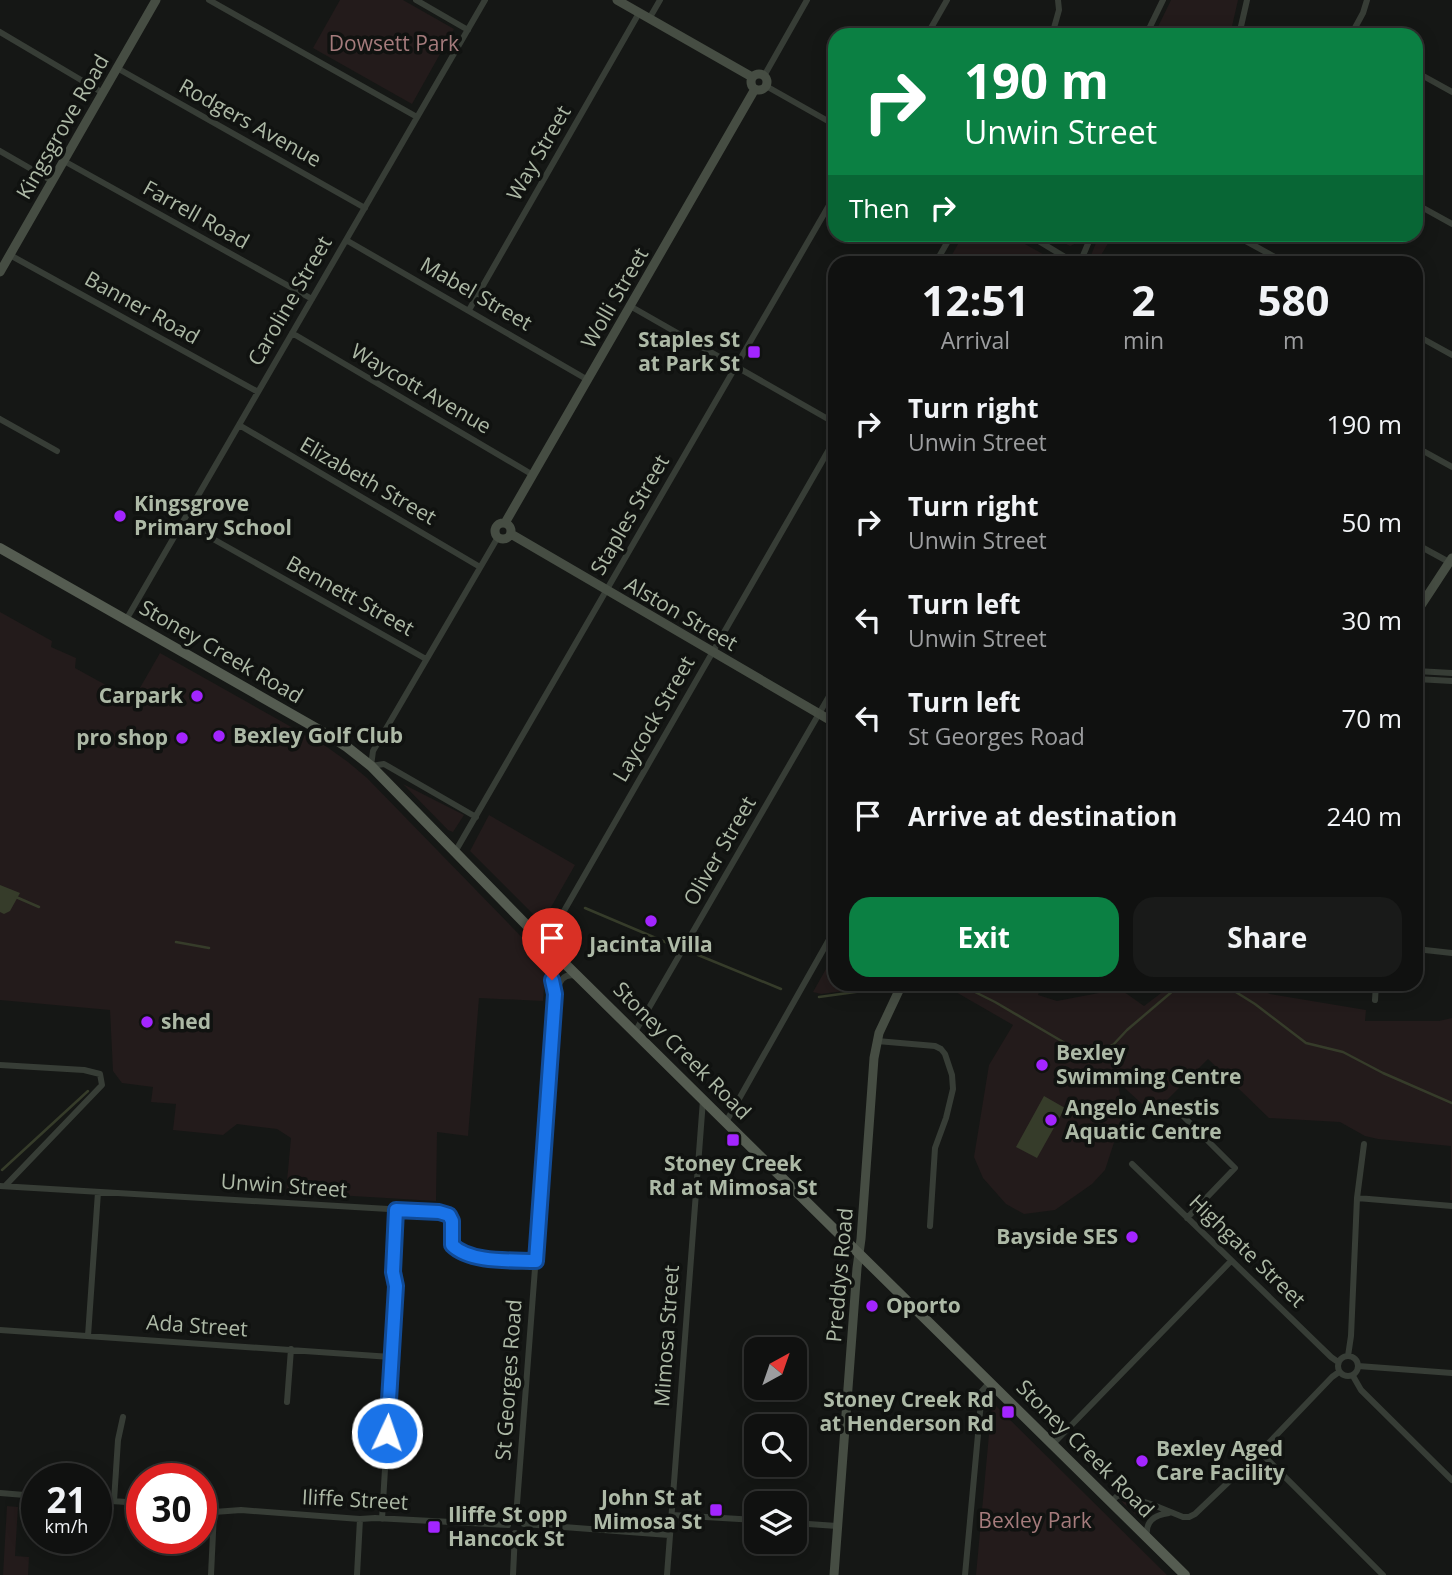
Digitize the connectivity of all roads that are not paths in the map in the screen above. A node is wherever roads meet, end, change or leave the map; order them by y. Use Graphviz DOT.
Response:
graph roads {
  1 [pos="156,0"];
  2 [pos="209,0"];
  3 [pos="416,0"];
  4 [pos="485,0"];
  5 [pos="617,0"];
  6 [pos="660,0"];
  7 [pos="807,0"];
  8 [pos="947,0"];
  9 [pos="1058,0"];
  10 [pos="1163,0"];
  11 [pos="1247,0"];
  12 [pos="1367,0"];
  13 [pos="639,13"];
  14 [pos="649,19"];
  15 [pos="931,28"];
  16 [pos="1054,28"];
  17 [pos="1149,28"];
  18 [pos="1241,28"];
  19 [pos="1355,28"];
  20 [pos="468,30"];
  21 [pos="0,32"];
  22 [pos="117,68"];
  23 [pos="1423,76"];
  24 [pos="752,77"];
  25 [pos="765,81"];
  26 [pos="755,89"];
  27 [pos="1452,92"];
  28 [pos="103,93"];
  29 [pos="417,117"];
  30 [pos="828,121"];
  31 [pos="0,151"];
  32 [pos="64,162"];
  33 [pos="52,181"];
  34 [pos="828,207"];
  35 [pos="365,208"];
  36 [pos="1423,208"];
  37 [pos="1452,224"];
  38 [pos="346,240"];
  39 [pos="1040,242"];
  40 [pos="1248,242"];
  41 [pos="10,255"];
  42 [pos="1062,256"];
  43 [pos="1273,256"];
  44 [pos="0,272"];
  45 [pos="312,299"];
  46 [pos="630,306"];
  47 [pos="469,310"];
  48 [pos="292,333"];
  49 [pos="1423,339"];
  50 [pos="1452,355"];
  51 [pos="736,366"];
  52 [pos="588,380"];
  53 [pos="258,392"];
  54 [pos="0,419"];
  55 [pos="828,419"];
  56 [pos="239,425"];
  57 [pos="57,451"];
  58 [pos="828,451"];
  59 [pos="1423,451"];
  60 [pos="1452,467"];
  61 [pos="533,475"];
  62 [pos="183,522"];
  63 [pos="505,523"];
  64 [pos="511,534"];
  65 [pos="498,537"];
  66 [pos="1423,547"];
  67 [pos="0,548"];
  68 [pos="1450,560"];
  69 [pos="480,567"];
  70 [pos="606,591"];
  71 [pos="1423,602"];
  72 [pos="126,620"];
  73 [pos="713,653"];
  74 [pos="426,659"];
  75 [pos="1423,671"];
  76 [pos="1452,673"];
  77 [pos="1423,679"];
  78 [pos="1452,681"];
  79 [pos="828,698"];
  80 [pos="818,714"];
  81 [pos="828,719"];
  82 [pos="371,766"];
  83 [pos="476,817"];
  84 [pos="455,852"];
  85 [pos="828,941"];
  86 [pos="549,948"];
  87 [pos="1423,950"];
  88 [pos="1452,953"];
  89 [pos="579,977"];
  90 [pos="898,991"];
  91 [pos="1376,991"];
  92 [pos="555,994"];
  93 [pos="1375,1000"];
  94 [pos="635,1032"];
  95 [pos="877,1041"];
  96 [pos="0,1065"];
  97 [pos="704,1100"];
  98 [pos="1171,1104"];
  99 [pos="726,1122"];
  100 [pos="1364,1144"];
  101 [pos="1132,1164"];
  102 [pos="3,1186"];
  103 [pos="98,1192"];
  104 [pos="1357,1198"];
  105 [pos="1452,1206"];
  106 [pos="396,1210"];
  107 [pos="1187,1218"];
  108 [pos="930,1227"];
  109 [pos="859,1252"];
  110 [pos="536,1261"];
  111 [pos="1231,1261"];
  112 [pos="0,1330"];
  113 [pos="88,1336"];
  114 [pos="291,1349"];
  115 [pos="1348,1356"];
  116 [pos="391,1357"];
  117 [pos="1339,1362"];
  118 [pos="1358,1366"];
  119 [pos="1339,1372"];
  120 [pos="1452,1373"];
  121 [pos="1353,1376"];
  122 [pos="990,1382"];
  123 [pos="287,1402"];
  124 [pos="123,1417"];
  125 [pos="1053,1444"];
  126 [pos="1260,1452"];
  127 [pos="1452,1480"];
  128 [pos="0,1493"];
  129 [pos="21,1495"];
  130 [pos="114,1502"];
  131 [pos="126,1502"];
  132 [pos="1111,1502"];
  133 [pos="217,1512"];
  134 [pos="1171,1513"];
  135 [pos="672,1515"];
  136 [pos="516,1517"];
  137 [pos="360,1519"];
  138 [pos="382,1519"];
  139 [pos="744,1519"];
  140 [pos="524,1524"];
  141 [pos="807,1524"];
  142 [pos="508,1525"];
  143 [pos="837,1526"];
  144 [pos="515,1533"];
  145 [pos="669,1535"];
  146 [pos="1148,1538"];
  147 [pos="212,1554"];
  148 [pos="211,1575"];
  149 [pos="357,1575"];
  150 [pos="513,1575"];
  151 [pos="667,1575"];
  152 [pos="834,1575"];
  153 [pos="965,1575"];
  154 [pos="1185,1575"];
  155 [pos="1383,1575"];
  1 -- 22 [label="street, Kingsgrove Road"];
  2 -- 29 [label="street"];
  3 -- 20 [label="street"];
  4 -- 20 [label="street, Caroline Street"];
  5 -- 13 [label="street"];
  6 -- 14 [label="street"];
  7 -- 25 [label="street"];
  8 -- 15 [label="street"];
  9 -- 16 [label="street"];
  10 -- 17 [label="street"];
  11 -- 18 [label="street"];
  12 -- 19 [label="street"];
  13 -- 14 [label="street"];
  13 -- 47 [label="street, Way Street"];
  14 -- 24 [label="street"];
  20 -- 29 [label="street, Caroline Street"];
  21 -- 28 [label="street"];
  22 -- 28 [label="street, Kingsgrove Road"];
  22 -- 35 [label="street, Rodgers Avenue"];
  23 -- 27 [label="street"];
  24 -- 25 [label="street"];
  24 -- 26 [label="street"];
  25 -- 26 [label="street"];
  25 -- 30 [label="street"];
  26 -- 46 [label="street, Wolli Street"];
  28 -- 32 [label="street, Kingsgrove Road"];
  29 -- 35 [label="street, Caroline Street"];
  31 -- 33 [label="street"];
  32 -- 33 [label="street, Kingsgrove Road"];
  32 -- 45 [label="street, Farrell Road"];
  33 -- 41 [label="street, Kingsgrove Road"];
  34 -- 51 [label="street, Staples Street"];
  35 -- 38 [label="street, Caroline Street"];
  36 -- 37 [label="street"];
  38 -- 45 [label="street, Caroline Street"];
  38 -- 47 [label="street, Mabel Street"];
  39 -- 42 [label="street"];
  40 -- 43 [label="street"];
  41 -- 44 [label="street, Kingsgrove Road"];
  41 -- 53 [label="street, Banner Road"];
  45 -- 48 [label="street, Caroline Street"];
  46 -- 51 [label="street"];
  46 -- 52 [label="street, Wolli Street"];
  47 -- 52 [label="street, Mabel Street"];
  48 -- 53 [label="street, Caroline Street"];
  48 -- 61 [label="street, Waycott Avenue"];
  49 -- 50 [label="street"];
  51 -- 55 [label="street"];
  51 -- 70 [label="street, Staples Street"];
  52 -- 61 [label="street, Wolli Street"];
  53 -- 56 [label="street, Caroline Street"];
  54 -- 57 [label="street"];
  56 -- 62 [label="street, Caroline Street"];
  56 -- 69 [label="street, Elizabeth Street"];
  58 -- 73 [label="street, Laycock Street"];
  59 -- 60 [label="street"];
  61 -- 63 [label="street, Wolli Street"];
  62 -- 72 [label="street, Caroline Street"];
  62 -- 74 [label="street, Bennett Street"];
  63 -- 64 [label="street"];
  63 -- 65 [label="street"];
  64 -- 65 [label="street"];
  64 -- 70 [label="street, Alston Street"];
  65 -- 69 [label="street"];
  66 -- 68 [label="street"];
  67 -- 72 [label="main road, Stoney Creek Road"];
  68 -- 71 [label="street"];
  69 -- 74 [label="street"];
  70 -- 73 [label="street, Alston Street"];
  70 -- 83 [label="street, Staples Street"];
  72 -- 82 [label="main road, Stoney Creek Road"];
  73 -- 80 [label="street, Alston Street"];
  73 -- 86 [label="street, Laycock Street"];
  74 -- 82 [label="street"];
  75 -- 76 [label="street"];
  77 -- 78 [label="street"];
  79 -- 80 [label="street, Oliver Street"];
  80 -- 81 [label="street, Alston Street"];
  80 -- 94 [label="street, Oliver Street"];
  82 -- 83 [label="street"];
  82 -- 84 [label="main road, Stoney Creek Road"];
  83 -- 84 [label="street, Staples Street"];
  84 -- 86 [label="main road, Stoney Creek Road"];
  85 -- 99 [label="street"];
  86 -- 89 [label="main road, Stoney Creek Road"];
  86 -- 92 [label="street, St Georges Road"];
  87 -- 88 [label="street"];
  89 -- 92 [label="street"];
  89 -- 94 [label="main road, Stoney Creek Road"];
  90 -- 95 [label="street, Preddys Road"];
  91 -- 93 [label="street"];
  92 -- 110 [label="street, St Georges Road"];
  94 -- 97 [label="main road, Stoney Creek Road"];
  95 -- 108 [label="street"];
  95 -- 109 [label="street, Preddys Road"];
  96 -- 102 [label="street"];
  97 -- 99 [label="main road, Stoney Creek Road"];
  97 -- 135 [label="street, Mimosa Street"];
  98 -- 107 [label="street"];
  99 -- 109 [label="main road, Stoney Creek Road"];
  100 -- 104 [label="street"];
  101 -- 107 [label="street, Highgate Street"];
  102 -- 103 [label="street, Unwin Street"];
  103 -- 106 [label="street, Unwin Street"];
  103 -- 113 [label="street"];
  104 -- 105 [label="street"];
  104 -- 115 [label="street"];
  106 -- 110 [label="street, Unwin Street"];
  106 -- 116 [label="street"];
  107 -- 111 [label="street, Highgate Street"];
  109 -- 122 [label="main road, Stoney Creek Road"];
  109 -- 143 [label="street, Preddys Road"];
  110 -- 136 [label="street, St Georges Road"];
  111 -- 117 [label="street, Highgate Street"];
  111 -- 125 [label="street"];
  112 -- 113 [label="street, Ada Street"];
  113 -- 114 [label="street, Ada Street"];
  114 -- 116 [label="street, Ada Street"];
  114 -- 123 [label="street"];
  115 -- 117 [label="street"];
  115 -- 118 [label="street"];
  116 -- 138 [label="street"];
  117 -- 119 [label="street"];
  118 -- 120 [label="street"];
  118 -- 121 [label="street"];
  119 -- 121 [label="street"];
  119 -- 126 [label="street"];
  121 -- 127 [label="street"];
  122 -- 125 [label="main road, Stoney Creek Road"];
  122 -- 153 [label="street"];
  124 -- 130 [label="street"];
  125 -- 132 [label="main road, Stoney Creek Road"];
  126 -- 134 [label="street"];
  126 -- 155 [label="street"];
  128 -- 129 [label="street"];
  130 -- 131 [label="street"];
  132 -- 134 [label="street"];
  132 -- 146 [label="main road, Stoney Creek Road"];
  133 -- 137 [label="street, Iliffe Street"];
  134 -- 146 [label="street"];
  135 -- 139 [label="street"];
  135 -- 145 [label="street, Mimosa Street"];
  136 -- 140 [label="street"];
  136 -- 142 [label="street"];
  137 -- 138 [label="street, Iliffe Street"];
  137 -- 149 [label="street"];
  138 -- 142 [label="street, Iliffe Street"];
  140 -- 144 [label="street"];
  140 -- 145 [label="street"];
  141 -- 143 [label="street"];
  142 -- 144 [label="street"];
  143 -- 152 [label="street, Preddys Road"];
  144 -- 150 [label="street"];
  145 -- 151 [label="street, Mimosa Street"];
  146 -- 154 [label="main road, Stoney Creek Road"];
  147 -- 148 [label="street"];
}
